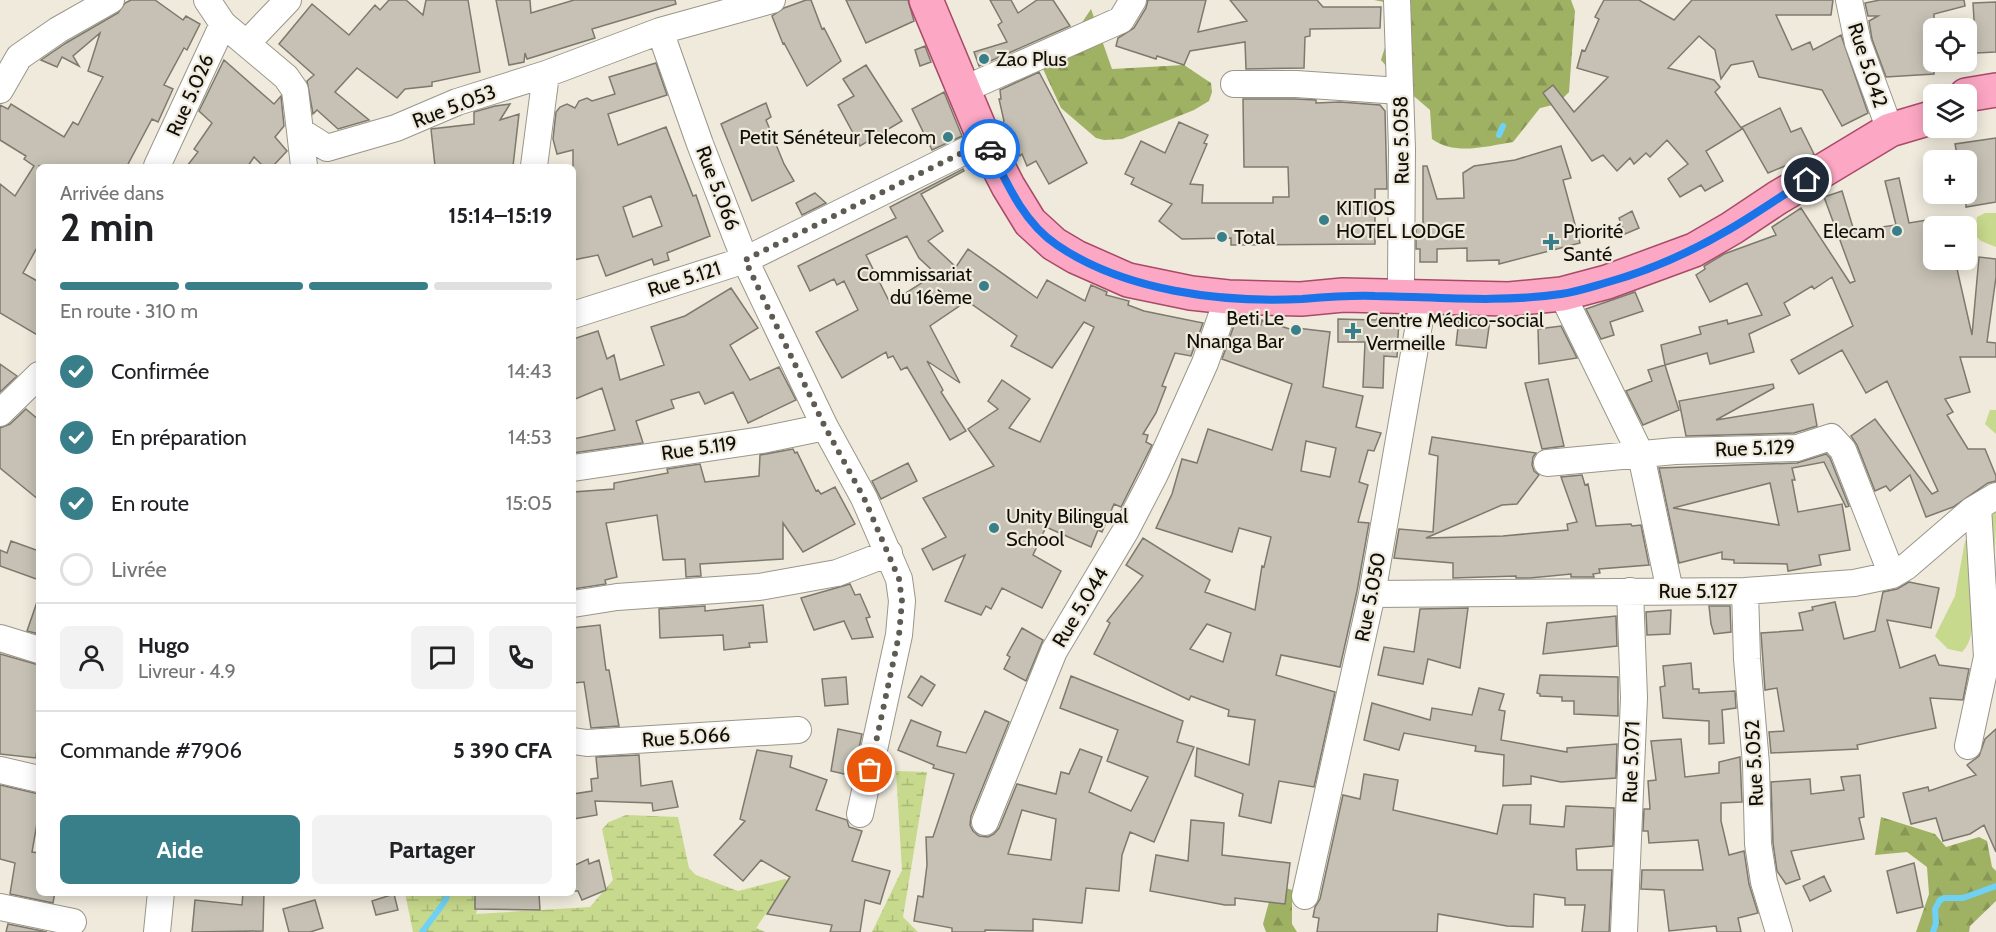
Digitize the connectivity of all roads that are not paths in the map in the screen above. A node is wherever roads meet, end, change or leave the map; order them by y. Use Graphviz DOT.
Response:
graph roads {
  1 [pos="111,0"];
  2 [pos="207,0"];
  3 [pos="288,0"];
  4 [pos="772,0"];
  5 [pos="926,0"];
  6 [pos="938,0"];
  7 [pos="1132,0"];
  8 [pos="1397,0"];
  9 [pos="1849,0"];
  10 [pos="223,24"];
  11 [pos="660,31"];
  12 [pos="247,43"];
  13 [pos="546,74"];
  14 [pos="1234,84"];
  15 [pos="974,85"];
  16 [pos="0,90"];
  17 [pos="1996,90"];
  18 [pos="1400,92"];
  19 [pos="1977,93"];
  20 [pos="1923,105"];
  21 [pos="1996,106"];
  22 [pos="1977,109"];
  23 [pos="1923,119"];
  24 [pos="1888,125"];
  25 [pos="300,132"];
  26 [pos="986,141"];
  27 [pos="158,164"];
  28 [pos="304,164"];
  29 [pos="534,164"];
  30 [pos="745,260"];
  31 [pos="1412,288"];
  32 [pos="1562,294"];
  33 [pos="1228,297"];
  34 [pos="576,314"];
  35 [pos="36,378"];
  36 [pos="0,413"];
  37 [pos="825,427"];
  38 [pos="1641,455"];
  39 [pos="1546,463"];
  40 [pos="576,468"];
  41 [pos="1987,501"];
  42 [pos="889,553"];
  43 [pos="1892,575"];
  44 [pos="1630,591"];
  45 [pos="1670,591"];
  46 [pos="1745,591"];
  47 [pos="1372,594"];
  48 [pos="576,603"];
  49 [pos="0,638"];
  50 [pos="36,649"];
  51 [pos="798,730"];
  52 [pos="576,741"];
  53 [pos="1968,746"];
  54 [pos="0,770"];
  55 [pos="36,778"];
  56 [pos="860,814"];
  57 [pos="985,822"];
  58 [pos="161,896"];
  59 [pos="1305,896"];
  60 [pos="0,907"];
  61 [pos="73,922"];
  62 [pos="157,932"];
  63 [pos="1624,932"];
  64 [pos="1779,932"];
  1 -- 16 [label="street"];
  2 -- 10 [label="street"];
  3 -- 12 [label="street"];
  4 -- 11 [label="street, Rue 5.053"];
  5 -- 26 [label="main road"];
  6 -- 15 [label="main road"];
  7 -- 15 [label="street"];
  8 -- 18 [label="street, Rue 5.058"];
  9 -- 24 [label="street, Rue 5.042"];
  10 -- 12 [label="street"];
  10 -- 27 [label="street, Rue 5.026"];
  11 -- 13 [label="street, Rue 5.053"];
  11 -- 30 [label="street, Rue 5.066"];
  12 -- 25 [label="street"];
  13 -- 25 [label="street, Rue 5.053"];
  13 -- 29 [label="street"];
  14 -- 18 [label="street"];
  15 -- 31 [label="main road"];
  17 -- 19 [label="main road"];
  18 -- 31 [label="street, Rue 5.058"];
  20 -- 24 [label="main road"];
  21 -- 22 [label="main road"];
  23 -- 24 [label="main road"];
  24 -- 31 [label="main road"];
  24 -- 32 [label="main road"];
  25 -- 28 [label="street"];
  26 -- 30 [label="street, Rue 5.121"];
  26 -- 33 [label="main road"];
  30 -- 34 [label="street, Rue 5.121"];
  30 -- 37 [label="street, Rue 5.066"];
  31 -- 32 [label="main road"];
  31 -- 33 [label="main road"];
  31 -- 47 [label="street, Rue 5.050"];
  32 -- 38 [label="street"];
  33 -- 57 [label="street, Rue 5.044"];
  35 -- 36 [label="street"];
  37 -- 40 [label="street, Rue 5.119"];
  37 -- 42 [label="street, Rue 5.066"];
  38 -- 39 [label="street, Rue 5.129"];
  38 -- 43 [label="street, Rue 5.129"];
  38 -- 45 [label="street"];
  41 -- 43 [label="street, Rue 5.127"];
  41 -- 53 [label="street"];
  42 -- 48 [label="street"];
  42 -- 56 [label="street, Rue 5.066"];
  43 -- 46 [label="street, Rue 5.127"];
  44 -- 45 [label="street, Rue 5.127"];
  44 -- 47 [label="street, Rue 5.127"];
  44 -- 63 [label="street, Rue 5.071"];
  45 -- 46 [label="street, Rue 5.127"];
  46 -- 64 [label="street, Rue 5.052"];
  47 -- 59 [label="street, Rue 5.050"];
  49 -- 50 [label="street"];
  51 -- 52 [label="street, Rue 5.066"];
  54 -- 55 [label="street"];
  58 -- 62 [label="street"];
  60 -- 61 [label="street"];
}
